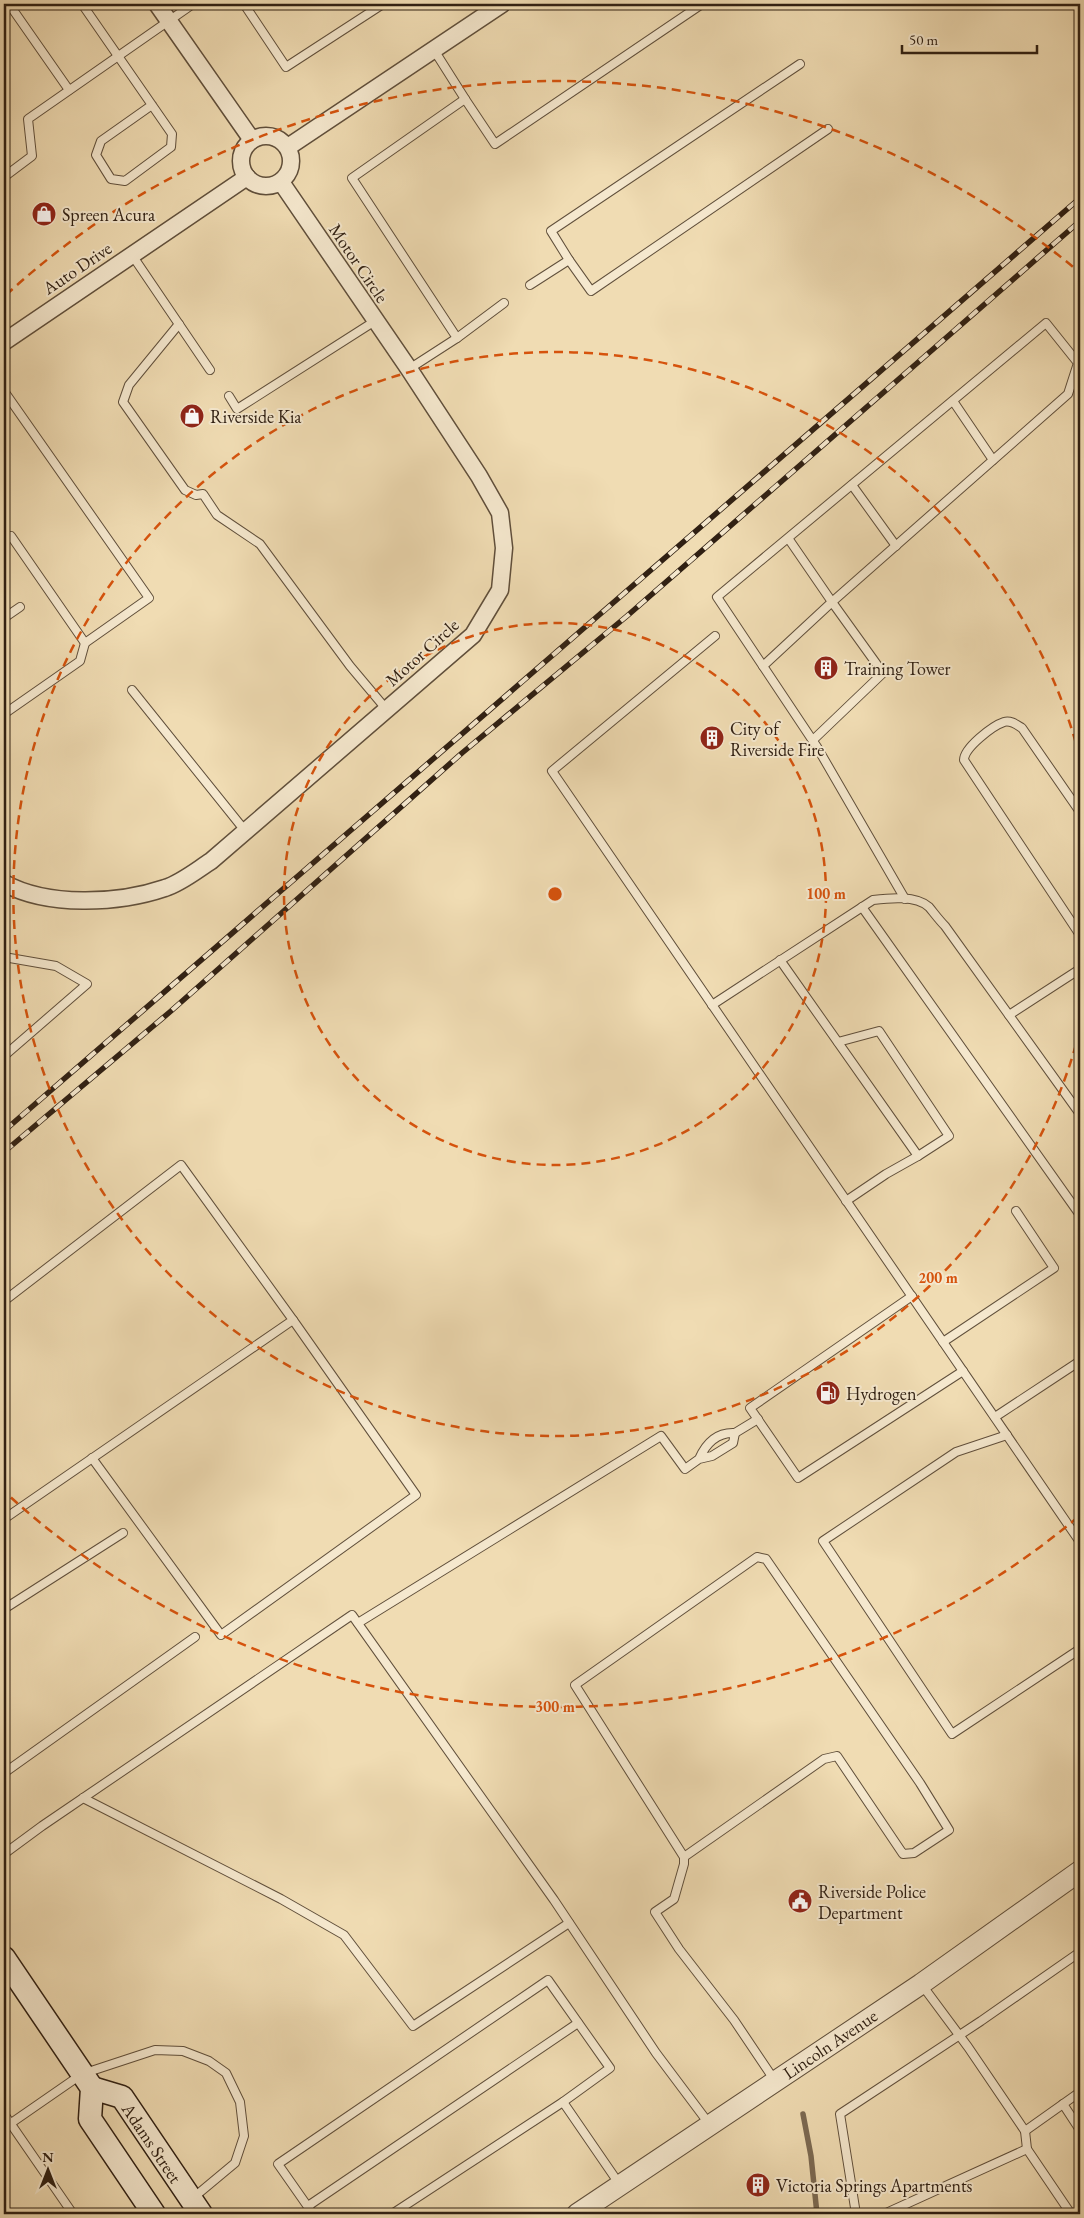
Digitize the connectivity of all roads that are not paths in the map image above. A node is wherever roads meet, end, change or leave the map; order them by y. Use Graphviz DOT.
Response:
graph roads {
  1 [pos="9,4"];
  2 [pos="82,4"];
  3 [pos="157,4"];
  4 [pos="193,4"];
  5 [pos="244,4"];
  6 [pos="383,4"];
  7 [pos="502,4"];
  8 [pos="702,4"];
  9 [pos="169,20"];
  10 [pos="434,50"];
  11 [pos="118,56"];
  12 [pos="800,64"];
  13 [pos="69,90"];
  14 [pos="465,99"];
  15 [pos="152,105"];
  16 [pos="828,129"];
  17 [pos="252,140"];
  18 [pos="288,147"];
  19 [pos="4,177"];
  20 [pos="247,177"];
  21 [pos="281,182"];
  22 [pos="132,255"];
  23 [pos="569,260"];
  24 [pos="530,286"];
  25 [pos="504,303"];
  26 [pos="375,321"];
  27 [pos="179,324"];
  28 [pos="457,338"];
  29 [pos="4,342"];
  30 [pos="409,369"];
  31 [pos="210,370"];
  32 [pos="4,391"];
  33 [pos="229,396"];
  34 [pos="953,401"];
  35 [pos="993,460"];
  36 [pos="852,484"];
  37 [pos="788,538"];
  38 [pos="4,541"];
  39 [pos="896,546"];
  40 [pos="832,602"];
  41 [pos="20,607"];
  42 [pos="4,618"];
  43 [pos="714,636"];
  44 [pos="85,643"];
  45 [pos="763,666"];
  46 [pos="132,690"];
  47 [pos="387,710"];
  48 [pos="4,714"];
  49 [pos="813,740"];
  50 [pos="1080,812"];
  51 [pos="246,832"];
  52 [pos="4,883"];
  53 [pos="905,899"];
  54 [pos="862,907"];
  55 [pos="1080,935"];
  56 [pos="4,957"];
  57 [pos="780,960"];
  58 [pos="1080,968"];
  59 [pos="712,1005"];
  60 [pos="1009,1015"];
  61 [pos="838,1042"];
  62 [pos="4,1056"];
  63 [pos="1080,1114"];
  64 [pos="918,1156"];
  65 [pos="846,1201"];
  66 [pos="1016,1211"];
  67 [pos="1080,1215"];
  68 [pos="912,1296"];
  69 [pos="4,1301"];
  70 [pos="293,1320"];
  71 [pos="943,1342"];
  72 [pos="1080,1361"];
  73 [pos="963,1371"];
  74 [pos="995,1418"];
  75 [pos="758,1419"];
  76 [pos="735,1433"];
  77 [pos="1007,1435"];
  78 [pos="92,1458"];
  79 [pos="699,1459"];
  80 [pos="4,1519"];
  81 [pos="123,1533"];
  82 [pos="1080,1542"];
  83 [pos="4,1609"];
  84 [pos="358,1624"];
  85 [pos="195,1637"];
  86 [pos="1080,1649"];
  87 [pos="4,1773"];
  88 [pos="83,1798"];
  89 [pos="4,1854"];
  90 [pos="684,1856"];
  91 [pos="1080,1871"];
  92 [pos="569,1923"];
  93 [pos="1080,1952"];
  94 [pos="4,1958"];
  95 [pos="921,1984"];
  96 [pos="578,2022"];
  97 [pos="959,2035"];
  98 [pos="87,2081"];
  99 [pos="776,2081"];
  100 [pos="1080,2092"];
  101 [pos="563,2102"];
  102 [pos="1062,2104"];
  103 [pos="4,2114"];
  104 [pos="710,2125"];
  105 [pos="7,2126"];
  106 [pos="1080,2130"];
  107 [pos="1025,2131"];
  108 [pos="1027,2150"];
  109 [pos="620,2185"];
  110 [pos="308,2206"];
  111 [pos="196,2207"];
  112 [pos="73,2214"];
  113 [pos="154,2214"];
  114 [pos="313,2214"];
  115 [pos="392,2214"];
  116 [pos="577,2214"];
  117 [pos="856,2214"];
  118 [pos="884,2214"];
  119 [pos="1071,2214"];
  1 -- 13 [label="lane"];
  2 -- 11 [label="lane"];
  3 -- 9 [label="street"];
  4 -- 9 [label="lane"];
  5 -- 6 [label="lane"];
  7 -- 10 [label="street"];
  8 -- 14 [label="lane"];
  9 -- 11 [label="lane"];
  9 -- 17 [label="street"];
  10 -- 14 [label="lane"];
  10 -- 18 [label="street"];
  11 -- 13 [label="lane"];
  11 -- 15 [label="lane"];
  12 -- 23 [label="lane"];
  13 -- 19 [label="lane"];
  14 -- 28 [label="lane"];
  15 -- 15 [label="lane"];
  16 -- 23 [label="lane"];
  17 -- 18 [label="street"];
  17 -- 20 [label="street"];
  18 -- 21 [label="street"];
  20 -- 21 [label="street"];
  20 -- 22 [label="street, Auto Drive"];
  21 -- 26 [label="street, Motor Circle"];
  22 -- 27 [label="lane"];
  22 -- 29 [label="street, Auto Drive"];
  23 -- 24 [label="lane"];
  25 -- 28 [label="lane"];
  26 -- 30 [label="street, Motor Circle"];
  26 -- 33 [label="lane"];
  27 -- 31 [label="lane"];
  27 -- 47 [label="lane"];
  28 -- 30 [label="lane"];
  30 -- 47 [label="street, Motor Circle"];
  32 -- 44 [label="lane"];
  34 -- 35 [label="lane"];
  34 -- 35 [label="lane"];
  34 -- 36 [label="lane"];
  35 -- 39 [label="lane"];
  36 -- 37 [label="lane"];
  36 -- 39 [label="lane"];
  37 -- 40 [label="lane"];
  37 -- 45 [label="lane"];
  38 -- 44 [label="lane"];
  39 -- 40 [label="lane"];
  40 -- 45 [label="lane"];
  40 -- 49 [label="lane"];
  41 -- 42 [label="lane"];
  43 -- 59 [label="lane"];
  44 -- 48 [label="lane"];
  45 -- 49 [label="lane"];
  46 -- 51 [label="lane"];
  47 -- 51 [label="street, Motor Circle"];
  49 -- 53 [label="lane"];
  50 -- 55 [label="lane"];
  51 -- 52 [label="street, Motor Circle"];
  53 -- 54 [label="lane"];
  53 -- 60 [label="lane"];
  54 -- 57 [label="lane"];
  54 -- 67 [label="lane"];
  56 -- 62 [label="lane"];
  57 -- 59 [label="lane"];
  57 -- 61 [label="lane"];
  58 -- 60 [label="lane"];
  59 -- 65 [label="lane"];
  60 -- 63 [label="lane"];
  61 -- 64 [label="lane"];
  61 -- 64 [label="lane"];
  64 -- 65 [label="lane"];
  65 -- 68 [label="lane"];
  66 -- 71 [label="lane"];
  68 -- 71 [label="lane"];
  68 -- 75 [label="lane"];
  69 -- 70 [label="lane"];
  70 -- 78 [label="lane"];
  70 -- 78 [label="lane"];
  71 -- 73 [label="lane"];
  72 -- 74 [label="lane"];
  73 -- 74 [label="lane"];
  73 -- 75 [label="lane"];
  74 -- 77 [label="lane"];
  75 -- 76 [label="lane"];
  76 -- 79 [label="lane"];
  76 -- 79 [label="lane"];
  77 -- 82 [label="lane"];
  77 -- 86 [label="lane"];
  78 -- 80 [label="lane"];
  79 -- 84 [label="lane"];
  81 -- 83 [label="lane"];
  84 -- 88 [label="lane"];
  84 -- 92 [label="lane"];
  85 -- 87 [label="lane"];
  88 -- 89 [label="lane"];
  88 -- 92 [label="lane"];
  90 -- 90 [label="lane"];
  90 -- 99 [label="lane"];
  91 -- 95 [label="street, Lincoln Avenue"];
  92 -- 104 [label="lane"];
  93 -- 97 [label="lane"];
  94 -- 98 [label="main road"];
  95 -- 97 [label="lane"];
  95 -- 99 [label="street, Lincoln Avenue"];
  96 -- 101 [label="lane"];
  96 -- 110 [label="lane"];
  96 -- 110 [label="lane"];
  97 -- 107 [label="lane"];
  97 -- 117 [label="lane"];
  98 -- 105 [label="lane"];
  98 -- 111 [label="main road, Adams Street"];
  98 -- 111 [label="lane"];
  98 -- 113 [label="main road"];
  99 -- 104 [label="street, Lincoln Avenue"];
  100 -- 102 [label="lane"];
  101 -- 109 [label="lane"];
  101 -- 115 [label="lane"];
  102 -- 106 [label="lane"];
  102 -- 107 [label="lane"];
  103 -- 105 [label="lane"];
  104 -- 109 [label="street, Lincoln Avenue"];
  105 -- 112 [label="lane"];
  107 -- 108 [label="lane"];
  108 -- 118 [label="lane"];
  108 -- 119 [label="lane"];
  109 -- 116 [label="street, Lincoln Avenue"];
  110 -- 114 [label="lane"];
}
